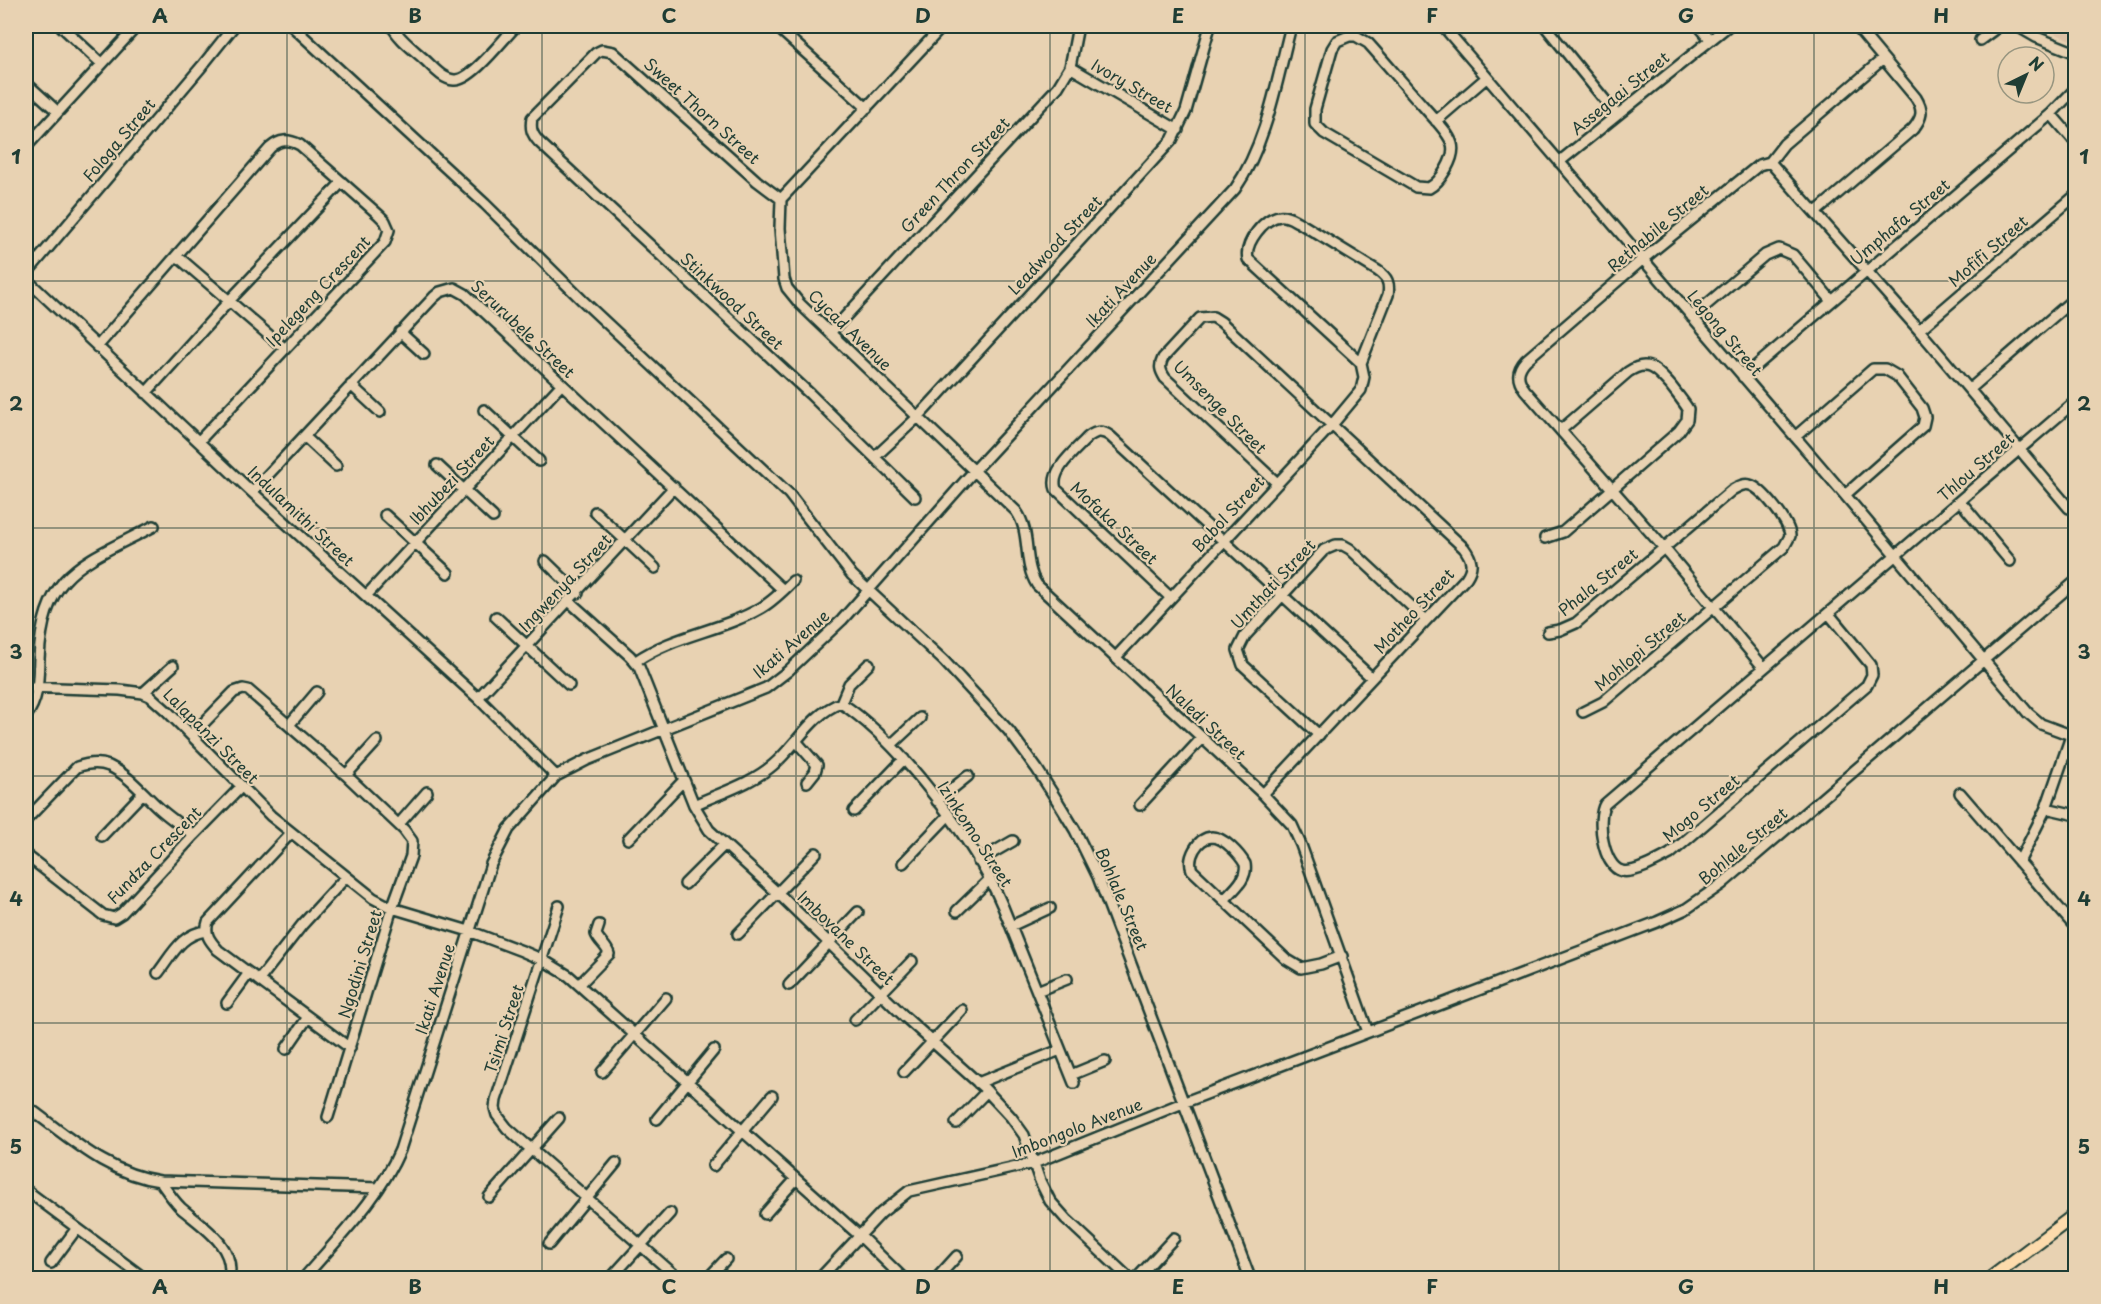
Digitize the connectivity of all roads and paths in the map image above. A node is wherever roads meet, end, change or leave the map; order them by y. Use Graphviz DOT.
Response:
graph roads {
  1 [pos="61,26"];
  2 [pos="137,26"];
  3 [pos="234,26"];
  4 [pos="292,26"];
  5 [pos="392,26"];
  6 [pos="516,26"];
  7 [pos="776,26"];
  8 [pos="944,26"];
  9 [pos="1078,26"];
  10 [pos="1210,26"];
  11 [pos="1291,26"];
  12 [pos="1443,26"];
  13 [pos="1545,26"];
  14 [pos="1699,26"];
  15 [pos="1728,26"];
  16 [pos="1856,26"];
  17 [pos="1999,26"];
  18 [pos="2017,26"];
  19 [pos="1710,39"];
  20 [pos="1980,40"];
  21 [pos="602,50"];
  22 [pos="2076,53"];
  23 [pos="1883,59"];
  24 [pos="102,64"];
  25 [pos="1070,67"];
  26 [pos="1486,78"];
  27 [pos="26,83"];
  28 [pos="2076,88"];
  29 [pos="867,108"];
  30 [pos="58,112"];
  31 [pos="2051,114"];
  32 [pos="1617,115"];
  33 [pos="1436,121"];
  34 [pos="1178,130"];
  35 [pos="2076,143"];
  36 [pos="26,147"];
  37 [pos="1559,162"];
  38 [pos="1770,162"];
  39 [pos="342,182"];
  40 [pos="2076,195"];
  41 [pos="781,199"];
  42 [pos="1816,212"];
  43 [pos="177,256"];
  44 [pos="1643,259"];
  45 [pos="1867,270"];
  46 [pos="26,274"];
  47 [pos="26,279"];
  48 [pos="2076,297"];
  49 [pos="230,300"];
  50 [pos="1832,301"];
  51 [pos="1692,317"];
  52 [pos="1920,330"];
  53 [pos="400,332"];
  54 [pos="831,332"];
  55 [pos="98,346"];
  56 [pos="285,349"];
  57 [pos="424,354"];
  58 [pos="1361,363"];
  59 [pos="1743,377"];
  60 [pos="561,385"];
  61 [pos="351,386"];
  62 [pos="1970,389"];
  63 [pos="146,393"];
  64 [pos="2076,401"];
  65 [pos="484,410"];
  66 [pos="380,412"];
  67 [pos="919,416"];
  68 [pos="1331,426"];
  69 [pos="1561,430"];
  70 [pos="304,436"];
  71 [pos="513,436"];
  72 [pos="1795,437"];
  73 [pos="199,441"];
  74 [pos="2020,449"];
  75 [pos="875,457"];
  76 [pos="539,461"];
  77 [pos="437,465"];
  78 [pos="336,466"];
  79 [pos="974,471"];
  80 [pos="1277,483"];
  81 [pos="674,487"];
  82 [pos="464,490"];
  83 [pos="1612,491"];
  84 [pos="252,492"];
  85 [pos="1845,495"];
  86 [pos="915,497"];
  87 [pos="1960,501"];
  88 [pos="2069,508"];
  89 [pos="596,512"];
  90 [pos="385,515"];
  91 [pos="493,517"];
  92 [pos="154,526"];
  93 [pos="1545,538"];
  94 [pos="625,541"];
  95 [pos="1224,541"];
  96 [pos="415,543"];
  97 [pos="1664,549"];
  98 [pos="1896,555"];
  99 [pos="545,561"];
  100 [pos="2010,561"];
  101 [pos="655,568"];
  102 [pos="447,573"];
  103 [pos="793,581"];
  104 [pos="2076,581"];
  105 [pos="783,590"];
  106 [pos="868,591"];
  107 [pos="578,592"];
  108 [pos="1281,595"];
  109 [pos="366,596"];
  110 [pos="1172,598"];
  111 [pos="570,602"];
  112 [pos="1714,608"];
  113 [pos="1829,614"];
  114 [pos="496,617"];
  115 [pos="1426,620"];
  116 [pos="1548,632"];
  117 [pos="527,646"];
  118 [pos="1116,657"];
  119 [pos="1984,660"];
  120 [pos="636,662"];
  121 [pos="869,664"];
  122 [pos="172,666"];
  123 [pos="1764,668"];
  124 [pos="1372,678"];
  125 [pos="569,685"];
  126 [pos="26,687"];
  127 [pos="38,687"];
  128 [pos="317,692"];
  129 [pos="143,693"];
  130 [pos="478,699"];
  131 [pos="841,703"];
  132 [pos="1583,712"];
  133 [pos="26,716"];
  134 [pos="920,718"];
  135 [pos="290,725"];
  136 [pos="664,731"];
  137 [pos="192,735"];
  138 [pos="1319,735"];
  139 [pos="2073,736"];
  140 [pos="1201,739"];
  141 [pos="377,741"];
  142 [pos="796,741"];
  143 [pos="891,745"];
  144 [pos="904,759"];
  145 [pos="346,775"];
  146 [pos="556,776"];
  147 [pos="968,776"];
  148 [pos="684,780"];
  149 [pos="807,782"];
  150 [pos="241,787"];
  151 [pos="427,792"];
  152 [pos="143,793"];
  153 [pos="1960,793"];
  154 [pos="1263,794"];
  155 [pos="937,801"];
  156 [pos="1140,804"];
  157 [pos="694,805"];
  158 [pos="2046,808"];
  159 [pos="854,810"];
  160 [pos="2076,815"];
  161 [pos="948,816"];
  162 [pos="26,820"];
  163 [pos="399,824"];
  164 [pos="291,833"];
  165 [pos="194,835"];
  166 [pos="102,836"];
  167 [pos="628,839"];
  168 [pos="1013,841"];
  169 [pos="724,845"];
  170 [pos="816,853"];
  171 [pos="26,855"];
  172 [pos="978,861"];
  173 [pos="2019,862"];
  174 [pos="903,863"];
  175 [pos="346,878"];
  176 [pos="990,879"];
  177 [pos="685,884"];
  178 [pos="777,893"];
  179 [pos="1224,900"];
  180 [pos="559,906"];
  181 [pos="393,908"];
  182 [pos="1050,908"];
  183 [pos="957,910"];
  184 [pos="858,912"];
  185 [pos="599,925"];
  186 [pos="1011,926"];
  187 [pos="2076,928"];
  188 [pos="206,931"];
  189 [pos="469,931"];
  190 [pos="738,934"];
  191 [pos="830,943"];
  192 [pos="1342,956"];
  193 [pos="543,960"];
  194 [pos="912,961"];
  195 [pos="158,973"];
  196 [pos="249,973"];
  197 [pos="1067,979"];
  198 [pos="259,980"];
  199 [pos="579,985"];
  200 [pos="789,985"];
  201 [pos="1037,991"];
  202 [pos="880,992"];
  203 [pos="666,998"];
  204 [pos="227,1003"];
  205 [pos="962,1010"];
  206 [pos="308,1017"];
  207 [pos="855,1020"];
  208 [pos="1368,1032"];
  209 [pos="634,1033"];
  210 [pos="933,1043"];
  211 [pos="286,1048"];
  212 [pos="350,1048"];
  213 [pos="714,1050"];
  214 [pos="1060,1050"];
  215 [pos="1105,1061"];
  216 [pos="602,1072"];
  217 [pos="904,1072"];
  218 [pos="687,1082"];
  219 [pos="978,1083"];
  220 [pos="987,1091"];
  221 [pos="772,1096"];
  222 [pos="1185,1102"];
  223 [pos="26,1106"];
  224 [pos="328,1117"];
  225 [pos="559,1118"];
  226 [pos="657,1119"];
  227 [pos="956,1123"];
  228 [pos="742,1131"];
  229 [pos="531,1150"];
  230 [pos="616,1163"];
  231 [pos="1034,1163"];
  232 [pos="713,1166"];
  233 [pos="796,1179"];
  234 [pos="160,1181"];
  235 [pos="379,1188"];
  236 [pos="26,1190"];
  237 [pos="489,1197"];
  238 [pos="586,1198"];
  239 [pos="670,1214"];
  240 [pos="765,1214"];
  241 [pos="2076,1214"];
  242 [pos="77,1228"];
  243 [pos="860,1236"];
  244 [pos="1173,1238"];
  245 [pos="549,1244"];
  246 [pos="640,1245"];
  247 [pos="957,1256"];
  248 [pos="726,1259"];
  249 [pos="51,1263"];
  250 [pos="133,1275"];
  251 [pos="144,1278"];
  252 [pos="229,1278"];
  253 [pos="304,1278"];
  254 [pos="610,1278"];
  255 [pos="678,1278"];
  256 [pos="708,1278"];
  257 [pos="820,1278"];
  258 [pos="903,1278"];
  259 [pos="937,1278"];
  260 [pos="1129,1278"];
  261 [pos="1137,1278"];
  262 [pos="1250,1278"];
  263 [pos="1991,1278"];
  1 -- 24 [label="street"];
  2 -- 24 [label="street"];
  3 -- 46 [label="street, Fologa Street"];
  4 -- 106 [label="street, Bohlale Street"];
  5 -- 6 [label="street"];
  7 -- 29 [label="street"];
  8 -- 29 [label="street"];
  9 -- 25 [label="street, Green Thron Street"];
  10 -- 34 [label="street, Leadwood Street"];
  11 -- 79 [label="street, Ikati Avenue"];
  12 -- 26 [label="street, Legong Street"];
  13 -- 32 [label="street"];
  14 -- 19 [label="street"];
  15 -- 19 [label="street, Assegaai Street"];
  16 -- 23 [label="street"];
  17 -- 20 [label="street"];
  18 -- 22 [label="street"];
  19 -- 32 [label="street, Assegaai Street"];
  21 -- 41 [label="street, Sweet Thorn Street"];
  21 -- 75 [label="street, Stinkwood Street"];
  23 -- 38 [label="street, Rethabile Street"];
  23 -- 42 [label="street"];
  24 -- 30 [label="street"];
  25 -- 34 [label="street, Ivory Street"];
  25 -- 54 [label="street, Green Thron Street"];
  26 -- 33 [label="street"];
  26 -- 37 [label="street, Legong Street"];
  27 -- 30 [label="street"];
  28 -- 31 [label="street, Umphafa Street"];
  29 -- 41 [label="street"];
  30 -- 36 [label="street"];
  31 -- 35 [label="street"];
  31 -- 45 [label="street, Umphafa Street"];
  32 -- 37 [label="street, Assegaai Street"];
  33 -- 33 [label="street"];
  34 -- 67 [label="street, Leadwood Street"];
  37 -- 44 [label="street, Legong Street"];
  38 -- 42 [label="street"];
  38 -- 44 [label="street, Rethabile Street"];
  39 -- 43 [label="street, Ipelegeng Crescent"];
  39 -- 49 [label="street"];
  39 -- 56 [label="street, Ipelegeng Crescent"];
  40 -- 52 [label="street, Mofifi Street"];
  41 -- 54 [label="street, Cycad Avenue"];
  42 -- 45 [label="street"];
  43 -- 49 [label="street"];
  43 -- 55 [label="street, Ipelegeng Crescent"];
  44 -- 51 [label="street, Legong Street"];
  44 -- 69 [label="street, Rethabile Street"];
  45 -- 50 [label="street, Umphafa Street"];
  45 -- 52 [label="street"];
  47 -- 55 [label="street, Indulamithi Street"];
  48 -- 62 [label="street"];
  49 -- 56 [label="street"];
  49 -- 63 [label="street"];
  50 -- 51 [label="street"];
  50 -- 59 [label="street, Umphafa Street"];
  51 -- 59 [label="street, Legong Street"];
  52 -- 62 [label="street"];
  53 -- 57 [label="street"];
  53 -- 60 [label="street, Serurubele Street"];
  53 -- 61 [label="street, Serurubele Street"];
  54 -- 67 [label="street, Cycad Avenue"];
  55 -- 63 [label="street, Indulamithi Street"];
  56 -- 73 [label="street, Ipelegeng Crescent"];
  58 -- 58 [label="street"];
  58 -- 68 [label="street, Babol Street"];
  59 -- 72 [label="street, Legong Street"];
  60 -- 71 [label="street, Ibhubezi Street"];
  60 -- 81 [label="street, Serurubele Street"];
  61 -- 66 [label="street"];
  61 -- 70 [label="street, Serurubele Street"];
  62 -- 74 [label="street"];
  63 -- 73 [label="street, Indulamithi Street"];
  64 -- 74 [label="street, Thlou Street"];
  65 -- 71 [label="street"];
  67 -- 75 [label="street, Leadwood Street"];
  67 -- 79 [label="street, Cycad Avenue"];
  68 -- 80 [label="street, Babol Street"];
  68 -- 80 [label="street, Umsenge Street"];
  68 -- 115 [label="street, Motheo Street"];
  69 -- 83 [label="street, Rethabile Street"];
  69 -- 83 [label="street"];
  70 -- 78 [label="street"];
  70 -- 84 [label="street, Serurubele Street"];
  71 -- 76 [label="street"];
  71 -- 82 [label="street, Ibhubezi Street"];
  72 -- 85 [label="street, Legong Street"];
  72 -- 85 [label="street"];
  73 -- 84 [label="street, Indulamithi Street"];
  74 -- 87 [label="street, Thlou Street"];
  74 -- 88 [label="street"];
  75 -- 86 [label="street, Stinkwood Street"];
  77 -- 82 [label="street"];
  79 -- 106 [label="street, Ikati Avenue"];
  79 -- 118 [label="street, Naledi Street"];
  80 -- 95 [label="street, Babol Street"];
  81 -- 94 [label="street, Ingwenya Street"];
  81 -- 105 [label="street, Serurubele Street"];
  82 -- 91 [label="street"];
  82 -- 96 [label="street, Ibhubezi Street"];
  83 -- 93 [label="street"];
  83 -- 97 [label="street, Rethabile Street"];
  84 -- 109 [label="street, Indulamithi Street"];
  85 -- 98 [label="street, Legong Street"];
  87 -- 98 [label="street, Thlou Street"];
  87 -- 100 [label="street"];
  89 -- 94 [label="street"];
  90 -- 96 [label="street"];
  92 -- 127 [label="street"];
  94 -- 101 [label="street"];
  94 -- 107 [label="street, Ingwenya Street"];
  95 -- 108 [label="street"];
  95 -- 110 [label="street, Babol Street"];
  95 -- 110 [label="street, Mofaka Street"];
  96 -- 102 [label="street"];
  96 -- 109 [label="street, Ibhubezi Street"];
  97 -- 112 [label="street, Rethabile Street"];
  97 -- 112 [label="street, Phala Street"];
  97 -- 116 [label="street, Phala Street"];
  98 -- 113 [label="street, Mogo Street"];
  98 -- 119 [label="street, Legong Street"];
  99 -- 107 [label="street"];
  103 -- 105 [label="street"];
  104 -- 119 [label="street, Bohlale Street"];
  105 -- 120 [label="street"];
  106 -- 136 [label="street, Ikati Avenue"];
  106 -- 222 [label="street, Bohlale Street"];
  107 -- 111 [label="street, Ingwenya Street"];
  108 -- 115 [label="street, Umthati Street"];
  108 -- 124 [label="street"];
  108 -- 138 [label="street, Umthati Street"];
  109 -- 130 [label="street, Indulamithi Street"];
  110 -- 118 [label="street, Babol Street"];
  111 -- 117 [label="street, Ingwenya Street"];
  111 -- 120 [label="street, Imbovane Street"];
  112 -- 123 [label="street, Rethabile Street"];
  112 -- 132 [label="street, Mohlopi Street"];
  113 -- 123 [label="street, Mogo Street"];
  113 -- 123 [label="street, Mogo Street"];
  114 -- 117 [label="street"];
  115 -- 124 [label="street, Motheo Street"];
  117 -- 125 [label="street"];
  117 -- 130 [label="street, Ingwenya Street"];
  118 -- 140 [label="street, Naledi Street"];
  119 -- 139 [label="street, Legong Street"];
  119 -- 208 [label="street, Bohlale Street"];
  120 -- 136 [label="street, Imbovane Street"];
  121 -- 131 [label="street"];
  122 -- 129 [label="street"];
  124 -- 138 [label="street, Motheo Street"];
  126 -- 127 [label="street, Lalapanzi Street"];
  127 -- 129 [label="street, Lalapanzi Street"];
  127 -- 133 [label="street"];
  128 -- 135 [label="street"];
  129 -- 137 [label="street, Lalapanzi Street"];
  130 -- 146 [label="street, Indulamithi Street"];
  131 -- 142 [label="street"];
  131 -- 143 [label="street, Izinkomo Street"];
  134 -- 143 [label="street"];
  135 -- 137 [label="street, Ngodini Street"];
  135 -- 145 [label="street, Ngodini Street"];
  136 -- 146 [label="street, Ikati Avenue"];
  136 -- 148 [label="street, Imbovane Street"];
  137 -- 150 [label="street, Lalapanzi Street"];
  138 -- 154 [label="street, Motheo Street"];
  139 -- 158 [label="street"];
  140 -- 154 [label="street, Naledi Street"];
  140 -- 156 [label="street"];
  141 -- 145 [label="street"];
  142 -- 149 [label="street"];
  142 -- 157 [label="street"];
  143 -- 144 [label="street, Izinkomo Street"];
  144 -- 155 [label="street, Izinkomo Street"];
  144 -- 159 [label="street"];
  145 -- 163 [label="street, Ngodini Street"];
  146 -- 189 [label="street, Ikati Avenue"];
  147 -- 155 [label="street"];
  148 -- 157 [label="street, Imbovane Street"];
  148 -- 167 [label="street"];
  150 -- 164 [label="street, Lalapanzi Street"];
  150 -- 165 [label="street, Fundza Crescent"];
  151 -- 163 [label="street"];
  152 -- 162 [label="street"];
  152 -- 165 [label="street"];
  152 -- 166 [label="street"];
  153 -- 173 [label="street"];
  154 -- 192 [label="street, Naledi Street"];
  155 -- 161 [label="street, Izinkomo Street"];
  157 -- 169 [label="street, Imbovane Street"];
  158 -- 160 [label="street"];
  158 -- 173 [label="street"];
  161 -- 172 [label="street, Izinkomo Street"];
  161 -- 174 [label="street"];
  163 -- 181 [label="street, Ngodini Street"];
  164 -- 175 [label="street, Lalapanzi Street"];
  164 -- 188 [label="street"];
  165 -- 171 [label="street, Fundza Crescent"];
  168 -- 172 [label="street"];
  169 -- 177 [label="street"];
  169 -- 178 [label="street, Imbovane Street"];
  170 -- 178 [label="street"];
  172 -- 176 [label="street, Izinkomo Street"];
  173 -- 187 [label="street"];
  175 -- 181 [label="street, Lalapanzi Street"];
  175 -- 198 [label="street"];
  176 -- 183 [label="street"];
  176 -- 186 [label="street, Izinkomo Street"];
  178 -- 190 [label="street"];
  178 -- 191 [label="street, Imbovane Street"];
  179 -- 179 [label="street"];
  179 -- 192 [label="street"];
  180 -- 193 [label="street, Tsimi Street"];
  181 -- 189 [label="street, Lalapanzi Street"];
  181 -- 212 [label="street, Ngodini Street"];
  182 -- 186 [label="street"];
  184 -- 191 [label="street"];
  185 -- 199 [label="street"];
  186 -- 201 [label="street, Izinkomo Street"];
  188 -- 195 [label="street"];
  188 -- 196 [label="street"];
  189 -- 193 [label="street, Lalapanzi Street"];
  189 -- 235 [label="street, Ikati Avenue"];
  191 -- 200 [label="street"];
  191 -- 202 [label="street, Imbovane Street"];
  192 -- 208 [label="street, Naledi Street"];
  193 -- 199 [label="street, Lalapanzi Street"];
  193 -- 229 [label="street, Tsimi Street"];
  194 -- 202 [label="street"];
  196 -- 198 [label="street"];
  196 -- 204 [label="street"];
  197 -- 201 [label="street"];
  198 -- 206 [label="street"];
  199 -- 209 [label="street, Lalapanzi Street"];
  201 -- 214 [label="street, Izinkomo Street"];
  202 -- 207 [label="street"];
  202 -- 210 [label="street, Imbovane Street"];
  203 -- 209 [label="street"];
  205 -- 210 [label="street"];
  206 -- 211 [label="street"];
  206 -- 212 [label="street"];
  208 -- 222 [label="street, Imbongolo Avenue"];
  209 -- 216 [label="street"];
  209 -- 218 [label="street, Lalapanzi Street"];
  210 -- 217 [label="street"];
  210 -- 219 [label="street, Imbovane Street"];
  212 -- 224 [label="street, Ngodini Street"];
  213 -- 218 [label="street"];
  214 -- 215 [label="street, Izinkomo Street"];
  214 -- 219 [label="street"];
  218 -- 226 [label="street"];
  218 -- 228 [label="street, Lalapanzi Street"];
  219 -- 220 [label="street, Imbovane Street"];
  220 -- 227 [label="street"];
  220 -- 231 [label="street, Imbovane Street"];
  221 -- 228 [label="street"];
  222 -- 231 [label="street, Imbongolo Avenue"];
  222 -- 262 [label="street, Bohlale Street"];
  223 -- 234 [label="street"];
  225 -- 229 [label="street"];
  228 -- 232 [label="street"];
  228 -- 233 [label="street, Lalapanzi Street"];
  229 -- 237 [label="street"];
  229 -- 238 [label="street, Tsimi Street"];
  230 -- 238 [label="street"];
  231 -- 243 [label="street, Imbongolo Avenue"];
  231 -- 260 [label="street, Imbovane Street"];
  233 -- 240 [label="street"];
  233 -- 243 [label="street, Lalapanzi Street"];
  234 -- 235 [label="street"];
  234 -- 252 [label="street"];
  235 -- 253 [label="street, Ikati Avenue"];
  236 -- 242 [label="street"];
  238 -- 245 [label="street"];
  238 -- 246 [label="street, Tsimi Street"];
  239 -- 246 [label="street"];
  241 -- 263 [label="main road"];
  242 -- 249 [label="street"];
  242 -- 250 [label="street"];
  243 -- 257 [label="street, Imbongolo Avenue"];
  243 -- 258 [label="street, Lalapanzi Street"];
  244 -- 261 [label="street"];
  246 -- 254 [label="street"];
  246 -- 255 [label="street, Tsimi Street"];
  247 -- 259 [label="street"];
  248 -- 256 [label="street"];
  250 -- 251 [label="street"];
}
